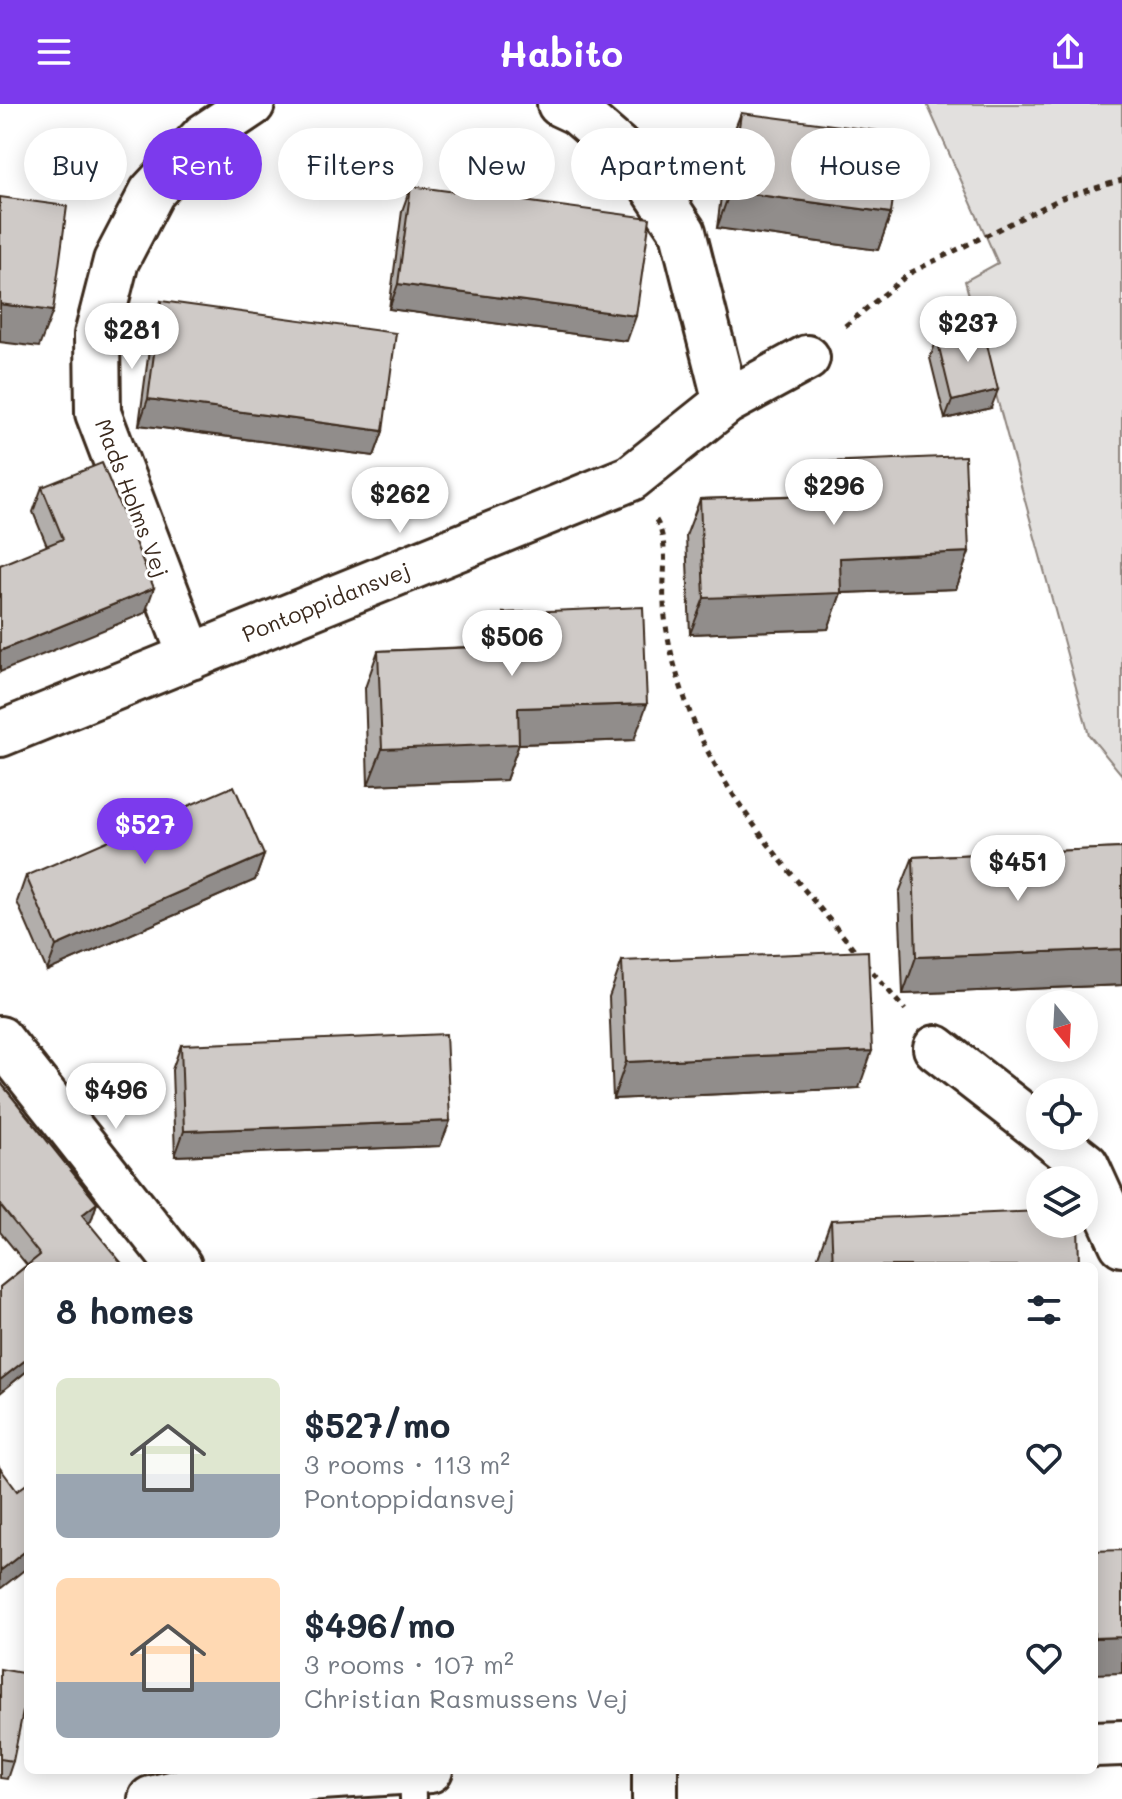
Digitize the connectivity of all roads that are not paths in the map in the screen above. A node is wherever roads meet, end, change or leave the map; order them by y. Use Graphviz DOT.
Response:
graph roads {
  1 [pos="252,104"];
  2 [pos="560,104"];
  3 [pos="807,358"];
  4 [pos="726,402"];
  5 [pos="191,657"];
  6 [pos="0,734"];
  7 [pos="0,1039"];
  8 [pos="936,1048"];
  9 [pos="1026,1118"];
  10 [pos="1067,1150"];
  11 [pos="1122,1244"];
  12 [pos="176,1262"];
  13 [pos="1122,1743"];
  14 [pos="1098,1744"];
  15 [pos="366,1774"];
  16 [pos="412,1774"];
  17 [pos="655,1774"];
  18 [pos="151,1799"];
  19 [pos="413,1799"];
  20 [pos="655,1799"];
  1 -- 5 [label="street, Mads Holms Vej"];
  2 -- 4 [label="street"];
  3 -- 4 [label="street, Pontoppidansvej"];
  4 -- 5 [label="street, Pontoppidansvej"];
  5 -- 6 [label="street, Pontoppidansvej"];
  7 -- 12 [label="street"];
  8 -- 9 [label="street"];
  10 -- 11 [label="street"];
  13 -- 14 [label="street"];
  15 -- 18 [label="street"];
  16 -- 19 [label="lane"];
  17 -- 20 [label="street"];
}
